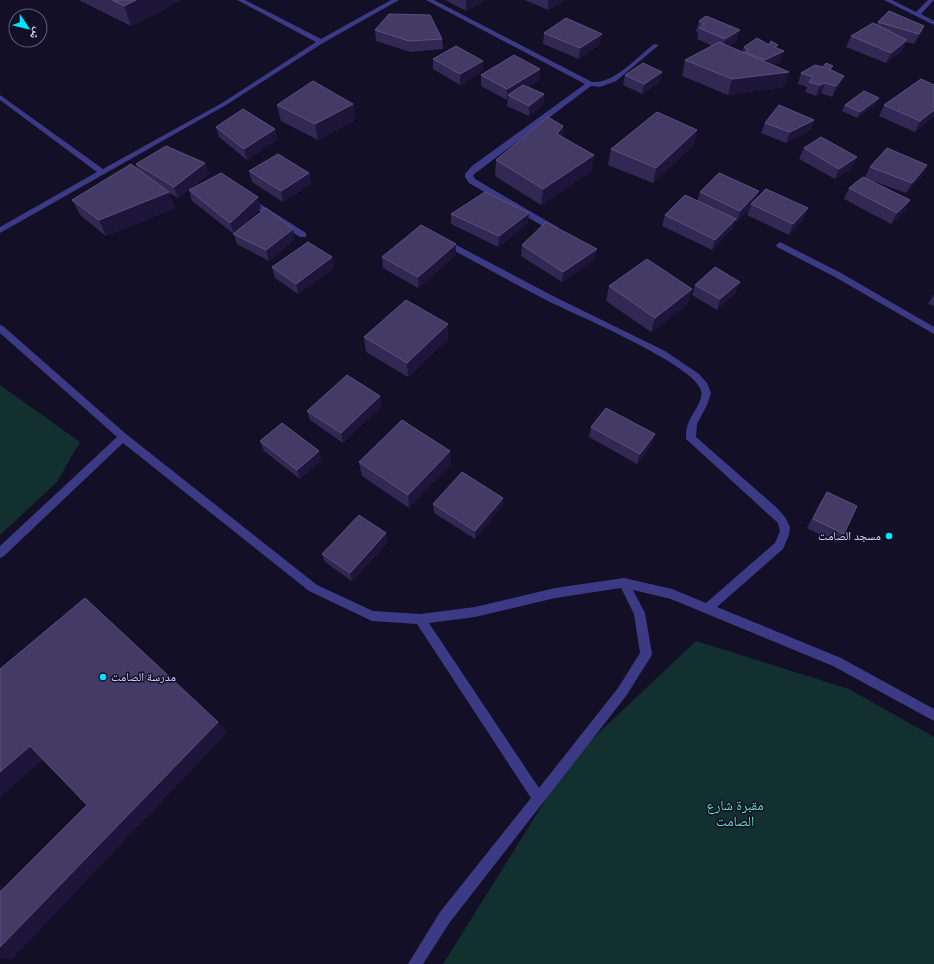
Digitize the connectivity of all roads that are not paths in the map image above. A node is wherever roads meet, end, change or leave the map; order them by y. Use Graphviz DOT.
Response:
graph roads {
  1 [pos="240,0"];
  2 [pos="396,0"];
  3 [pos="429,0"];
  4 [pos="887,0"];
  5 [pos="931,0"];
  6 [pos="917,15"];
  7 [pos="934,22"];
  8 [pos="321,42"];
  9 [pos="656,45"];
  10 [pos="590,84"];
  11 [pos="0,97"];
  12 [pos="103,173"];
  13 [pos="242,196"];
  14 [pos="0,230"];
  15 [pos="562,233"];
  16 [pos="303,235"];
  17 [pos="438,238"];
  18 [pos="780,245"];
  19 [pos="0,328"];
  20 [pos="934,330"];
  21 [pos="123,437"];
  22 [pos="0,553"];
  23 [pos="624,583"];
  24 [pos="708,608"];
  25 [pos="420,619"];
  26 [pos="934,715"];
  27 [pos="539,799"];
  28 [pos="415,964"];
  1 -- 8 [label="street"];
  2 -- 8 [label="street"];
  3 -- 10 [label="street"];
  4 -- 6 [label="street"];
  5 -- 6 [label="street"];
  6 -- 7 [label="street"];
  8 -- 12 [label="street"];
  9 -- 10 [label="street"];
  10 -- 15 [label="street"];
  11 -- 12 [label="street"];
  12 -- 14 [label="street"];
  13 -- 16 [label="street"];
  17 -- 24 [label="street"];
  18 -- 20 [label="street"];
  19 -- 21 [label="street"];
  21 -- 22 [label="street"];
  21 -- 25 [label="street"];
  23 -- 24 [label="street"];
  23 -- 25 [label="street"];
  23 -- 27 [label="street"];
  24 -- 26 [label="street"];
  25 -- 27 [label="street"];
  27 -- 28 [label="street"];
}
